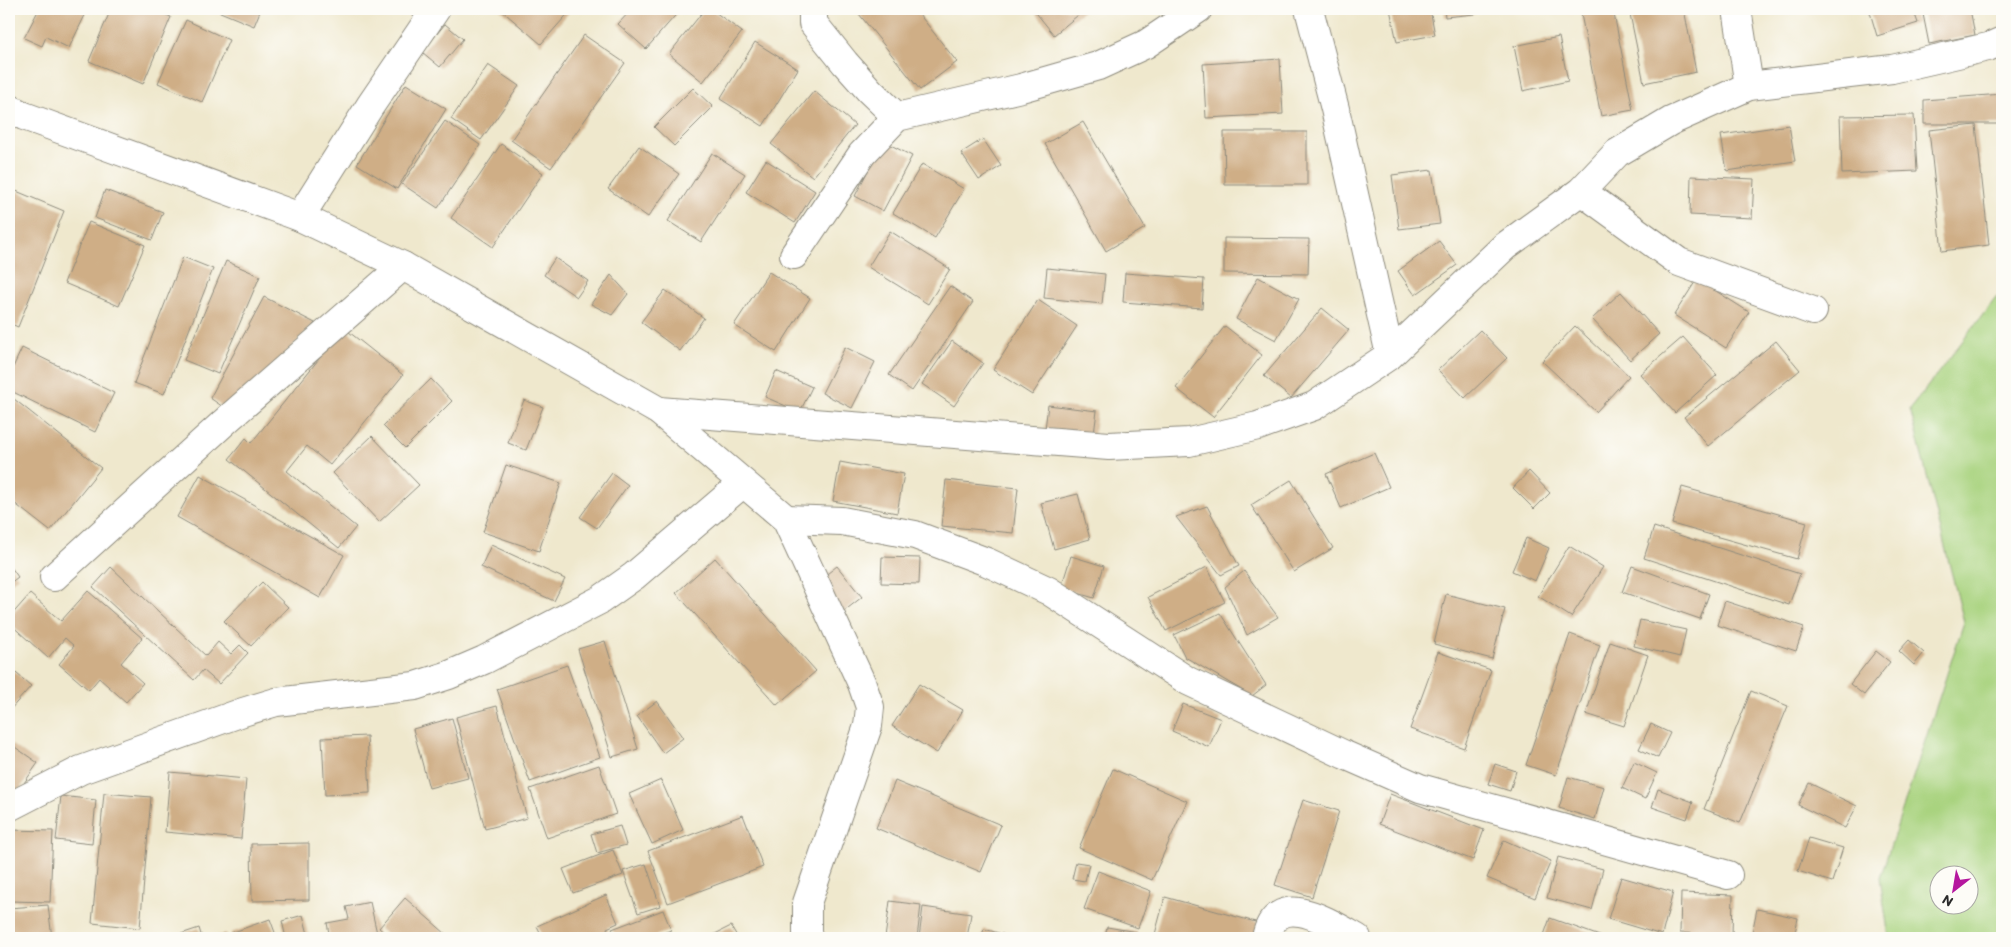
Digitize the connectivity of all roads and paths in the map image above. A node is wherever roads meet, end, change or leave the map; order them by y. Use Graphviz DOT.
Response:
graph roads {
  1 [pos="436,9"];
  2 [pos="813,9"];
  3 [pos="1198,9"];
  4 [pos="1309,9"];
  5 [pos="1737,9"];
  6 [pos="2002,42"];
  7 [pos="1749,86"];
  8 [pos="9,108"];
  9 [pos="897,117"];
  10 [pos="1581,191"];
  11 [pos="300,217"];
  12 [pos="794,255"];
  13 [pos="403,266"];
  14 [pos="1813,311"];
  15 [pos="1390,354"];
  16 [pos="659,411"];
  17 [pos="743,483"];
  18 [pos="786,519"];
  19 [pos="54,577"];
  20 [pos="9,807"];
  21 [pos="1728,875"];
  22 [pos="809,938"];
  23 [pos="1266,938"];
  24 [pos="1357,938"];
  1 -- 11 [label="street"];
  2 -- 9 [label="street"];
  3 -- 9 [label="street"];
  4 -- 15 [label="street"];
  5 -- 7 [label="street"];
  6 -- 7 [label="street"];
  7 -- 10 [label="street"];
  8 -- 11 [label="street"];
  9 -- 12 [label="street"];
  10 -- 14 [label="street"];
  10 -- 15 [label="street"];
  11 -- 13 [label="street"];
  13 -- 16 [label="street"];
  13 -- 19 [label="street"];
  15 -- 16 [label="street"];
  16 -- 17 [label="street"];
  17 -- 18 [label="street"];
  17 -- 20 [label="street"];
  18 -- 21 [label="street"];
  18 -- 22 [label="street"];
  23 -- 24 [label="street"];
}
